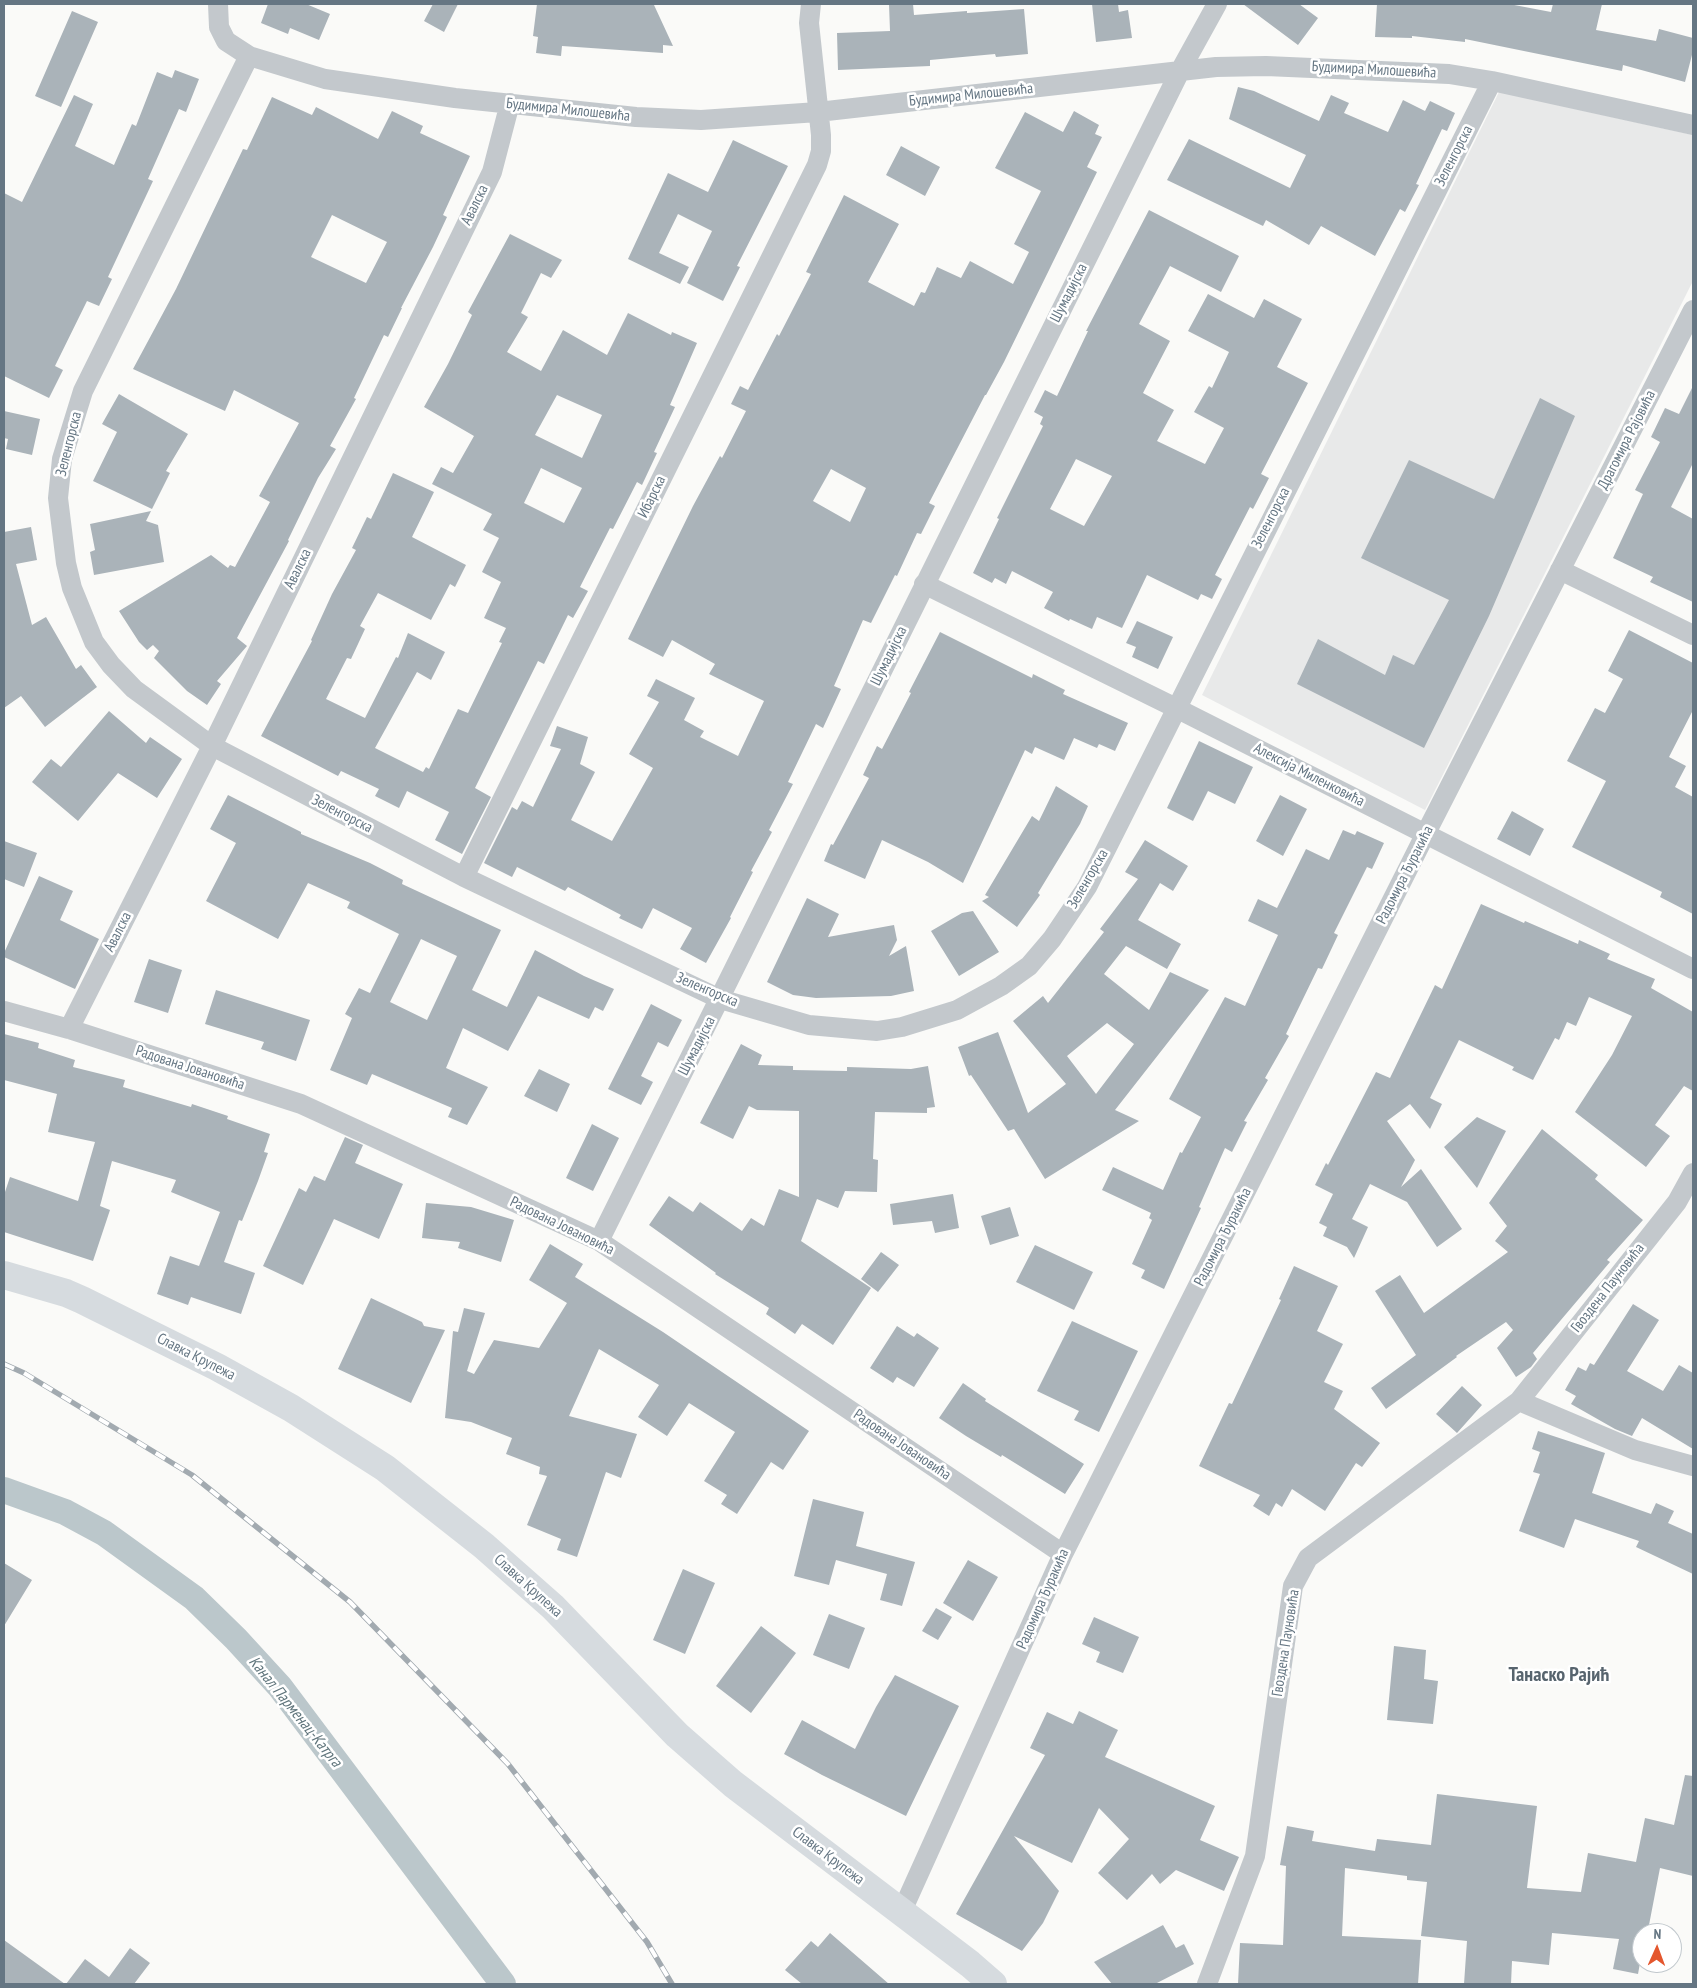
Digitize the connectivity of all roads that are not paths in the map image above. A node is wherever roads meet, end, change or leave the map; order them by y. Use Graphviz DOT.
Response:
graph roads {
  1 [pos="218,4"];
  2 [pos="811,4"];
  3 [pos="1217,4"];
  4 [pos="249,56"];
  5 [pos="1180,71"];
  6 [pos="1492,81"];
  7 [pos="510,103"];
  8 [pos="818,112"];
  9 [pos="1693,125"];
  10 [pos="1693,310"];
  11 [pos="1560,570"];
  12 [pos="924,584"];
  13 [pos="1693,635"];
  14 [pos="1176,708"];
  15 [pos="212,746"];
  16 [pos="1426,833"];
  17 [pos="464,877"];
  18 [pos="1693,969"];
  19 [pos="720,999"];
  20 [pos="4,1011"];
  21 [pos="69,1029"];
  22 [pos="1693,1173"];
  23 [pos="599,1240"];
  24 [pos="4,1275"];
  25 [pos="1519,1401"];
  26 [pos="1693,1466"];
  27 [pos="1063,1554"];
  28 [pos="902,1911"];
  29 [pos="993,1984"];
  30 [pos="1207,1984"];
  1 -- 4 [label="street, Будимира Милошевића"];
  2 -- 8 [label="street, Ибарска"];
  3 -- 5 [label="street, Шумадијска"];
  4 -- 7 [label="street, Будимира Милошевића"];
  4 -- 15 [label="street, Зеленгорска"];
  5 -- 6 [label="street, Будимира Милошевића"];
  5 -- 8 [label="street, Будимира Милошевића"];
  5 -- 12 [label="street, Шумадијска"];
  6 -- 9 [label="street, Будимира Милошевића"];
  6 -- 14 [label="street, Зеленгорска"];
  7 -- 8 [label="street, Будимира Милошевића"];
  7 -- 15 [label="street, Авалска"];
  8 -- 17 [label="street, Ибарска"];
  10 -- 11 [label="street, Драгомира Рајовића"];
  11 -- 13 [label="street"];
  11 -- 16 [label="street, Радомира Ђуракића"];
  12 -- 14 [label="street, Алексија Миленковића"];
  12 -- 19 [label="street, Шумадијска"];
  14 -- 16 [label="street, Алексија Миленковића"];
  14 -- 19 [label="street, Зеленгорска"];
  15 -- 17 [label="street, Зеленгорска"];
  15 -- 21 [label="street, Авалска"];
  16 -- 18 [label="street, Алексија Миленковића"];
  16 -- 27 [label="street, Радомира Ђуракића"];
  17 -- 19 [label="street, Зеленгорска"];
  19 -- 23 [label="street, Шумадијска"];
  20 -- 21 [label="street, Радована Јовановића"];
  21 -- 23 [label="street, Радована Јовановића"];
  22 -- 25 [label="street, Гвоздена Пауновића"];
  23 -- 27 [label="street, Радована Јовановића"];
  24 -- 28 [label="main road, Славка Крупежа"];
  25 -- 26 [label="street"];
  25 -- 30 [label="street, Гвоздена Пауновића"];
  27 -- 28 [label="street, Радомира Ђуракића"];
  28 -- 29 [label="main road, Славка Крупежа"];
}
